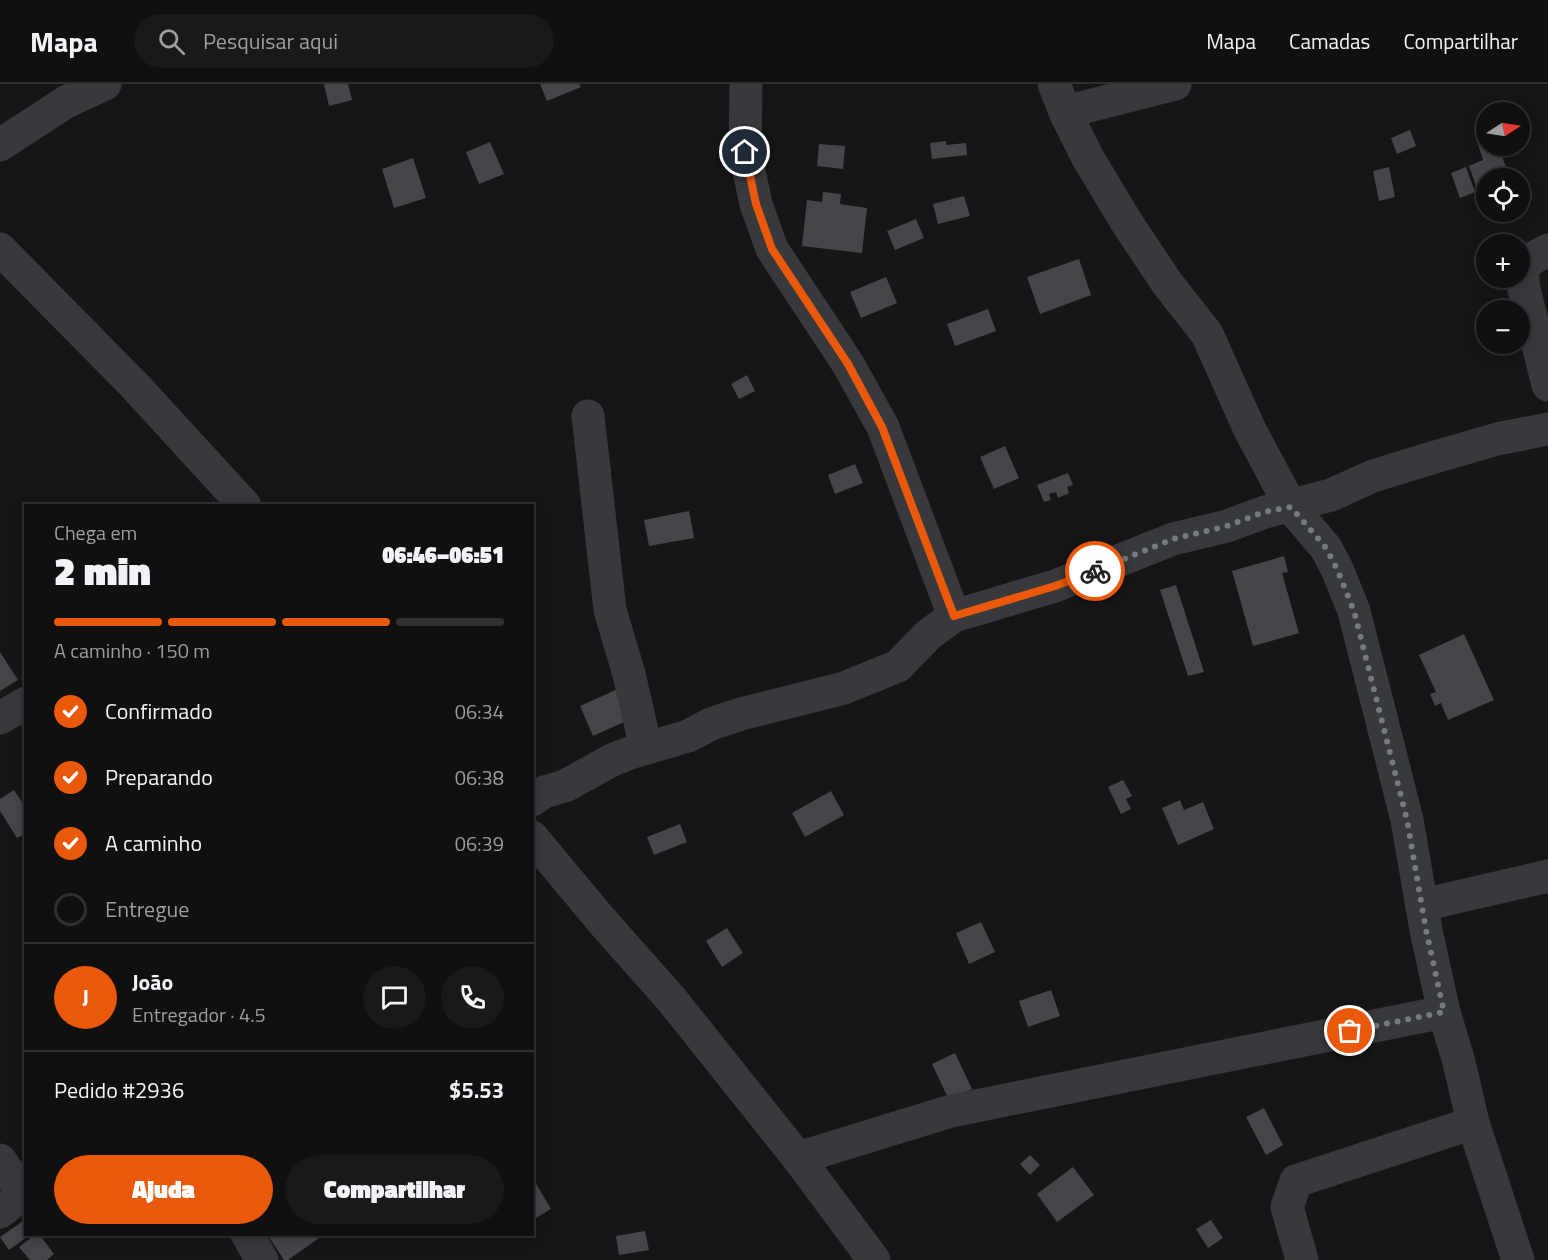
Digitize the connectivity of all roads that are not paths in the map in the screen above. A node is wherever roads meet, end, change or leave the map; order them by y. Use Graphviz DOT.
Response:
graph roads {
  1 [pos="105,84"];
  2 [pos="747,84"];
  3 [pos="1175,84"];
  4 [pos="1059,98"];
  5 [pos="0,146"];
  6 [pos="0,249"];
  7 [pos="1548,250"];
  8 [pos="1548,385"];
  9 [pos="588,416"];
  10 [pos="1548,429"];
  11 [pos="243,504"];
  12 [pos="1291,507"];
  13 [pos="954,616"];
  14 [pos="24,704"];
  15 [pos="0,718"];
  16 [pos="646,748"];
  17 [pos="534,799"];
  18 [pos="534,839"];
  19 [pos="1548,876"];
  20 [pos="1422,905"];
  21 [pos="1444,1012"];
  22 [pos="1473,1123"];
  23 [pos="798,1158"];
  24 [pos="0,1160"];
  25 [pos="16,1199"];
  26 [pos="248,1236"];
  27 [pos="262,1260"];
  28 [pos="874,1260"];
  29 [pos="1302,1260"];
  30 [pos="1518,1260"];
  1 -- 5 [label="street"];
  2 -- 13 [label="street"];
  3 -- 4 [label="street"];
  4 -- 12 [label="street"];
  6 -- 11 [label="street"];
  7 -- 8 [label="street"];
  9 -- 16 [label="street"];
  10 -- 12 [label="street"];
  12 -- 13 [label="street"];
  12 -- 20 [label="street"];
  13 -- 16 [label="street"];
  14 -- 15 [label="street"];
  16 -- 17 [label="street"];
  18 -- 23 [label="street"];
  19 -- 20 [label="street"];
  20 -- 21 [label="street"];
  21 -- 22 [label="street"];
  21 -- 23 [label="street"];
  22 -- 29 [label="street"];
  22 -- 30 [label="street"];
  23 -- 28 [label="street"];
  24 -- 25 [label="street"];
  26 -- 27 [label="street"];
}
